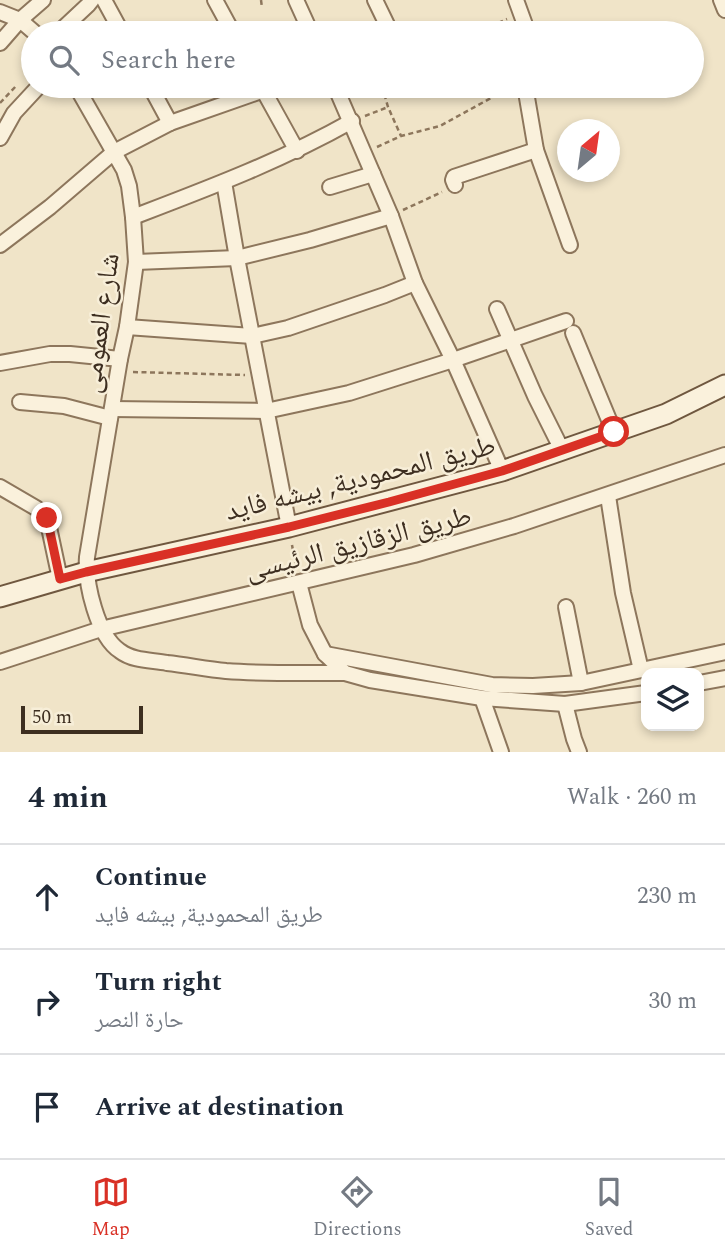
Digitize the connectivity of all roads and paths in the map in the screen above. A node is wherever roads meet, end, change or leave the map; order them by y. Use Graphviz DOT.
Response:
graph roads {
  1 [pos="43,0"];
  2 [pos="92,0"];
  3 [pos="104,0"];
  4 [pos="215,0"];
  5 [pos="261,0"];
  6 [pos="296,0"];
  7 [pos="721,0"];
  8 [pos="377,1"];
  9 [pos="518,6"];
  10 [pos="262,8"];
  11 [pos="725,10"];
  12 [pos="0,12"];
  13 [pos="20,20"];
  14 [pos="71,21"];
  15 [pos="115,21"];
  16 [pos="226,21"];
  17 [pos="306,21"];
  18 [pos="386,21"];
  19 [pos="494,21"];
  20 [pos="0,43"];
  21 [pos="28,98"];
  22 [pos="83,98"];
  23 [pos="156,98"];
  24 [pos="236,98"];
  25 [pos="268,98"];
  26 [pos="341,98"];
  27 [pos="385,98"];
  28 [pos="492,98"];
  29 [pos="527,98"];
  30 [pos="388,107"];
  31 [pos="352,121"];
  32 [pos="170,123"];
  33 [pos="401,136"];
  34 [pos="0,138"];
  35 [pos="536,150"];
  36 [pos="297,151"];
  37 [pos="114,152"];
  38 [pos="364,153"];
  39 [pos="373,174"];
  40 [pos="224,182"];
  41 [pos="455,185"];
  42 [pos="330,187"];
  43 [pos="391,216"];
  44 [pos="133,217"];
  45 [pos="0,245"];
  46 [pos="570,245"];
  47 [pos="237,258"];
  48 [pos="136,262"];
  49 [pos="415,283"];
  50 [pos="497,309"];
  51 [pos="127,327"];
  52 [pos="252,336"];
  53 [pos="510,341"];
  54 [pos="453,360"];
  55 [pos="0,363"];
  56 [pos="120,365"];
  57 [pos="259,375"];
  58 [pos="725,385"];
  59 [pos="20,402"];
  60 [pos="266,411"];
  61 [pos="111,414"];
  62 [pos="614,432"];
  63 [pos="562,450"];
  64 [pos="725,455"];
  65 [pos="502,471"];
  66 [pos="0,487"];
  67 [pos="608,496"];
  68 [pos="289,527"];
  69 [pos="87,576"];
  70 [pos="60,579"];
  71 [pos="299,583"];
  72 [pos="0,597"];
  73 [pos="566,607"];
  74 [pos="99,624"];
  75 [pos="725,652"];
  76 [pos="325,654"];
  77 [pos="0,662"];
  78 [pos="650,668"];
  79 [pos="641,670"];
  80 [pos="345,673"];
  81 [pos="725,678"];
  82 [pos="704,682"];
  83 [pos="581,683"];
  84 [pos="641,693"];
  85 [pos="482,698"];
  86 [pos="565,704"];
  87 [pos="577,746"];
  88 [pos="502,752"];
  89 [pos="589,752"];
  1 -- 13 [label="street"];
  2 -- 14 [label="street"];
  3 -- 15 [label="street"];
  4 -- 16 [label="street"];
  5 -- 10 [label="path"];
  6 -- 17 [label="street"];
  7 -- 11 [label="street"];
  8 -- 18 [label="street"];
  9 -- 19 [label="path"];
  12 -- 13 [label="street"];
  13 -- 20 [label="street"];
  21 -- 34 [label="street"];
  22 -- 37 [label="street, شارع العمومى"];
  23 -- 32 [label="street"];
  24 -- 32 [label="street"];
  25 -- 36 [label="street"];
  26 -- 31 [label="street"];
  27 -- 30 [label="path"];
  28 -- 33 [label="path"];
  29 -- 35 [label="street"];
  30 -- 31 [label="path"];
  30 -- 33 [label="path"];
  31 -- 36 [label="street"];
  31 -- 38 [label="street"];
  32 -- 37 [label="street"];
  33 -- 38 [label="path"];
  35 -- 41 [label="street"];
  35 -- 46 [label="street"];
  36 -- 40 [label="street"];
  37 -- 44 [label="street, شارع العمومى"];
  37 -- 45 [label="street"];
  38 -- 39 [label="street"];
  39 -- 42 [label="street"];
  39 -- 43 [label="street"];
  40 -- 44 [label="street"];
  40 -- 47 [label="street"];
  41 -- 43 [label="path"];
  43 -- 47 [label="street"];
  43 -- 49 [label="street"];
  44 -- 48 [label="street, شارع العمومى"];
  47 -- 48 [label="street"];
  47 -- 52 [label="street"];
  48 -- 51 [label="street, شارع العمومى"];
  49 -- 52 [label="street"];
  49 -- 54 [label="street"];
  50 -- 53 [label="street"];
  51 -- 52 [label="street"];
  51 -- 56 [label="street, شارع العمومى"];
  52 -- 57 [label="street"];
  53 -- 54 [label="street"];
  53 -- 62 [label="street"];
  53 -- 63 [label="street"];
  54 -- 60 [label="street"];
  54 -- 65 [label="street"];
  55 -- 56 [label="street"];
  56 -- 57 [label="path"];
  56 -- 61 [label="street, شارع العمومى"];
  57 -- 60 [label="street"];
  58 -- 62 [label="street, طريق المحمودية, بيشه فايد"];
  59 -- 61 [label="street"];
  60 -- 61 [label="street"];
  60 -- 68 [label="street"];
  61 -- 69 [label="street, شارع العمومى"];
  62 -- 63 [label="street, طريق المحمودية, بيشه فايد"];
  63 -- 65 [label="street, طريق المحمودية, بيشه فايد"];
  64 -- 67 [label="street, طريق الزقازيق الرئيسى"];
  65 -- 68 [label="street, طريق المحمودية, بيشه فايد"];
  66 -- 70 [label="street"];
  67 -- 71 [label="street, طريق الزقازيق الرئيسى"];
  67 -- 79 [label="street"];
  68 -- 69 [label="street, طريق المحمودية, بيشه فايد"];
  68 -- 71 [label="path"];
  69 -- 70 [label="street, طريق المحمودية, بيشه فايد"];
  69 -- 74 [label="street"];
  70 -- 72 [label="street, طريق المحمودية, بيشه فايد"];
  71 -- 74 [label="street, طريق الزقازيق الرئيسى"];
  71 -- 76 [label="street"];
  73 -- 83 [label="street"];
  74 -- 77 [label="street, طريق الزقازيق الرئيسى"];
  74 -- 80 [label="street"];
  75 -- 78 [label="street"];
  76 -- 80 [label="street"];
  76 -- 83 [label="street"];
  79 -- 83 [label="street"];
  80 -- 85 [label="street"];
  81 -- 82 [label="street"];
  84 -- 86 [label="street"];
  85 -- 86 [label="street"];
  85 -- 88 [label="street"];
  86 -- 87 [label="street"];
  87 -- 89 [label="street"];
}
